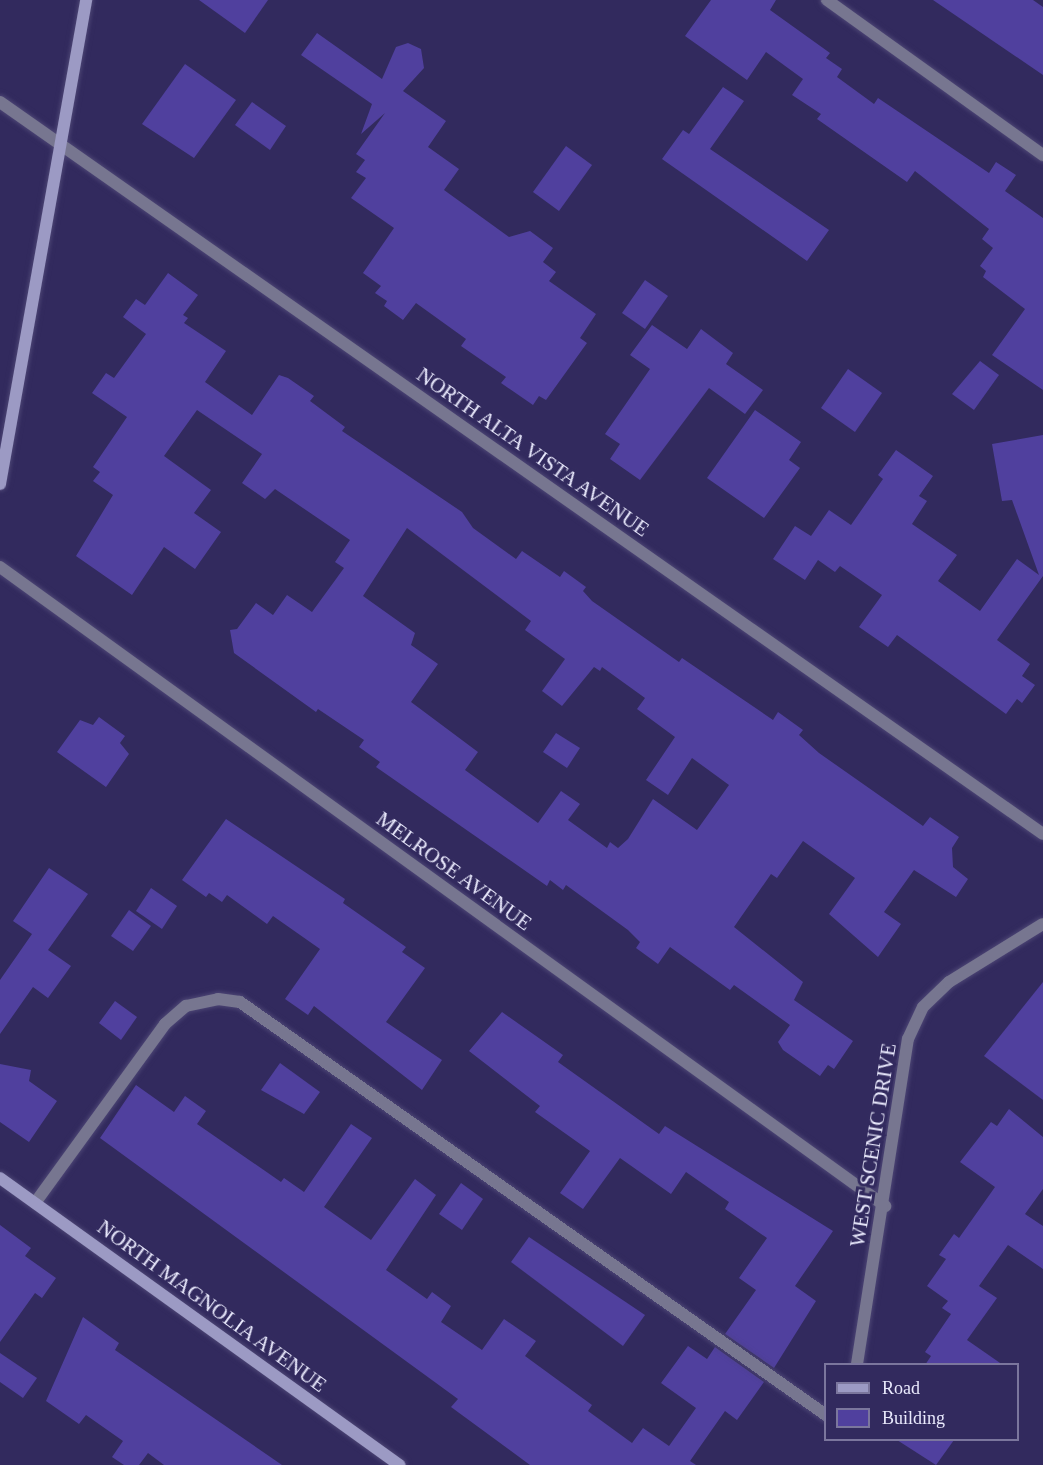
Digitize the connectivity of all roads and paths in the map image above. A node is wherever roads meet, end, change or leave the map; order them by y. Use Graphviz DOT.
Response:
graph roads {
  1 [pos="86,0"];
  2 [pos="826,0"];
  3 [pos="0,102"];
  4 [pos="62,145"];
  5 [pos="1043,155"];
  6 [pos="0,484"];
  7 [pos="0,567"];
  8 [pos="1043,834"];
  9 [pos="1043,924"];
  10 [pos="0,1178"];
  11 [pos="35,1203"];
  12 [pos="885,1206"];
  13 [pos="857,1363"];
  14 [pos="824,1414"];
  15 [pos="400,1465"];
  1 -- 4 [label="street"];
  2 -- 5 [label="street"];
  3 -- 4 [label="street, NORTH ALTA VISTA AVENUE"];
  4 -- 6 [label="street"];
  4 -- 8 [label="street, NORTH ALTA VISTA AVENUE"];
  7 -- 12 [label="street, MELROSE AVENUE"];
  9 -- 12 [label="street, WEST SCENIC DRIVE"];
  10 -- 11 [label="street, NORTH MAGNOLIA AVENUE"];
  11 -- 14 [label="street"];
  11 -- 15 [label="street, NORTH MAGNOLIA AVENUE"];
  12 -- 13 [label="street, WEST SCENIC DRIVE"];
}
